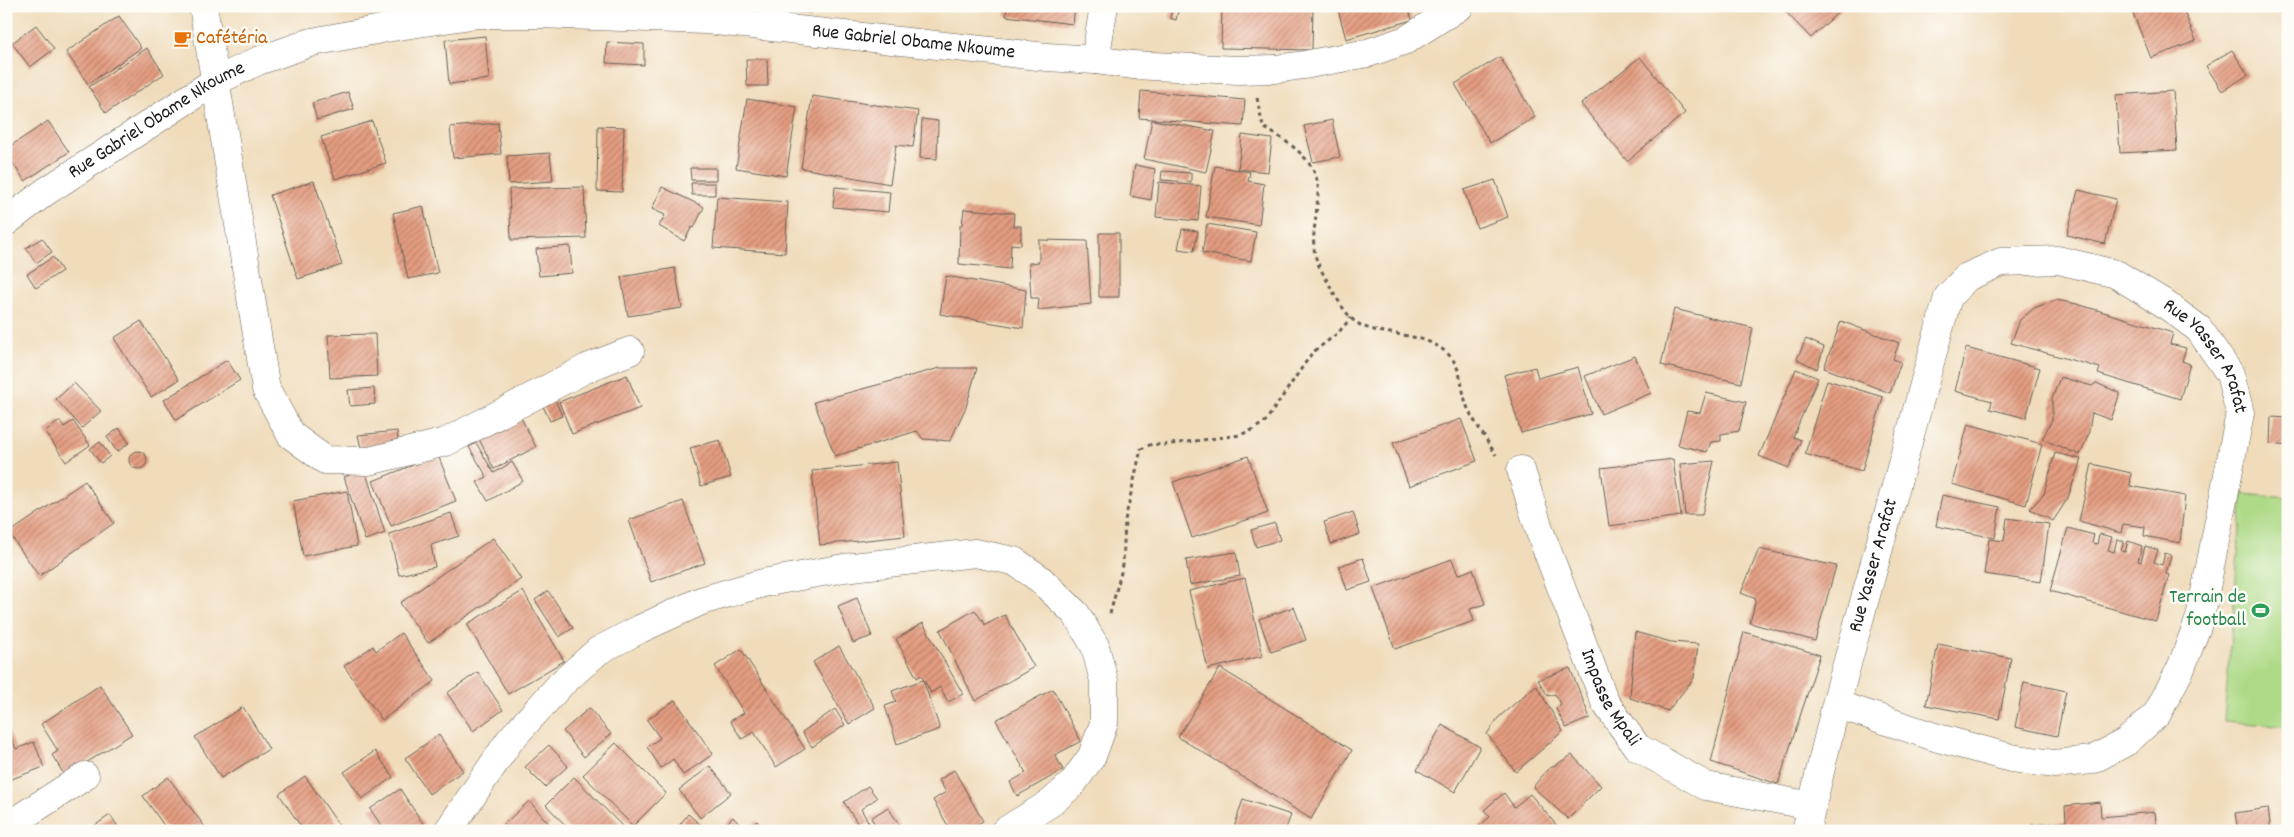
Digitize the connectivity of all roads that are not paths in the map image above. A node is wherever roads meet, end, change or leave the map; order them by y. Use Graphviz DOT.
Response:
graph roads {
  1 [pos="203,6"];
  2 [pos="1104,6"];
  3 [pos="1460,6"];
  4 [pos="1096,60"];
  5 [pos="214,82"];
  6 [pos="6,222"];
  7 [pos="630,350"];
  8 [pos="1511,466"];
  9 [pos="1836,704"];
  10 [pos="85,776"];
  11 [pos="1809,818"];
  12 [pos="6,827"];
  13 [pos="448,831"];
  14 [pos="1005,831"];
  1 -- 5 [label="street"];
  2 -- 4 [label="street"];
  3 -- 4 [label="street, Rue Gabriel Obame Nkoume"];
  4 -- 5 [label="street, Rue Gabriel Obame Nkoume"];
  5 -- 6 [label="street, Rue Gabriel Obame Nkoume"];
  5 -- 7 [label="street"];
  8 -- 11 [label="street, Impasse Mpali"];
  9 -- 9 [label="street, Rue Yasser Arafat"];
  9 -- 11 [label="street, Rue Yasser Arafat"];
  10 -- 12 [label="street"];
  13 -- 14 [label="street"];
}
